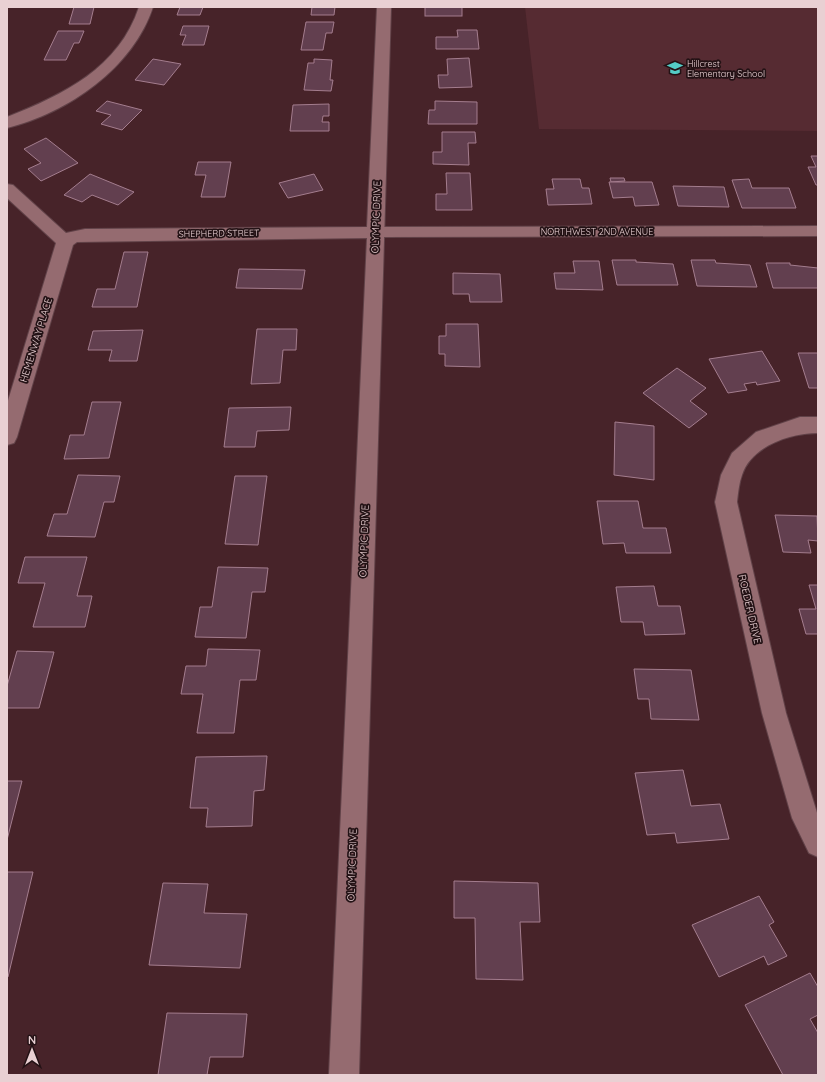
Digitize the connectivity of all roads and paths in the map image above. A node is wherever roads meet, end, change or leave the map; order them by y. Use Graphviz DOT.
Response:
graph roads {
  1 [pos="146,7"];
  2 [pos="384,7"];
  3 [pos="7,123"];
  4 [pos="7,189"];
  5 [pos="818,231"];
  6 [pos="376,232"];
  7 [pos="65,242"];
  8 [pos="818,425"];
  9 [pos="7,437"];
  10 [pos="818,844"];
  11 [pos="344,1075"];
  1 -- 3 [label="street"];
  2 -- 6 [label="street, OLYMPIC DRIVE"];
  4 -- 7 [label="street"];
  5 -- 6 [label="street, NORTHWEST 2ND AVENUE"];
  6 -- 7 [label="street, SHEPHERD STREET"];
  6 -- 11 [label="street, OLYMPIC DRIVE"];
  7 -- 9 [label="street, HEMENWAY PLACE"];
  8 -- 10 [label="street, ROEDER DRIVE"];
}
